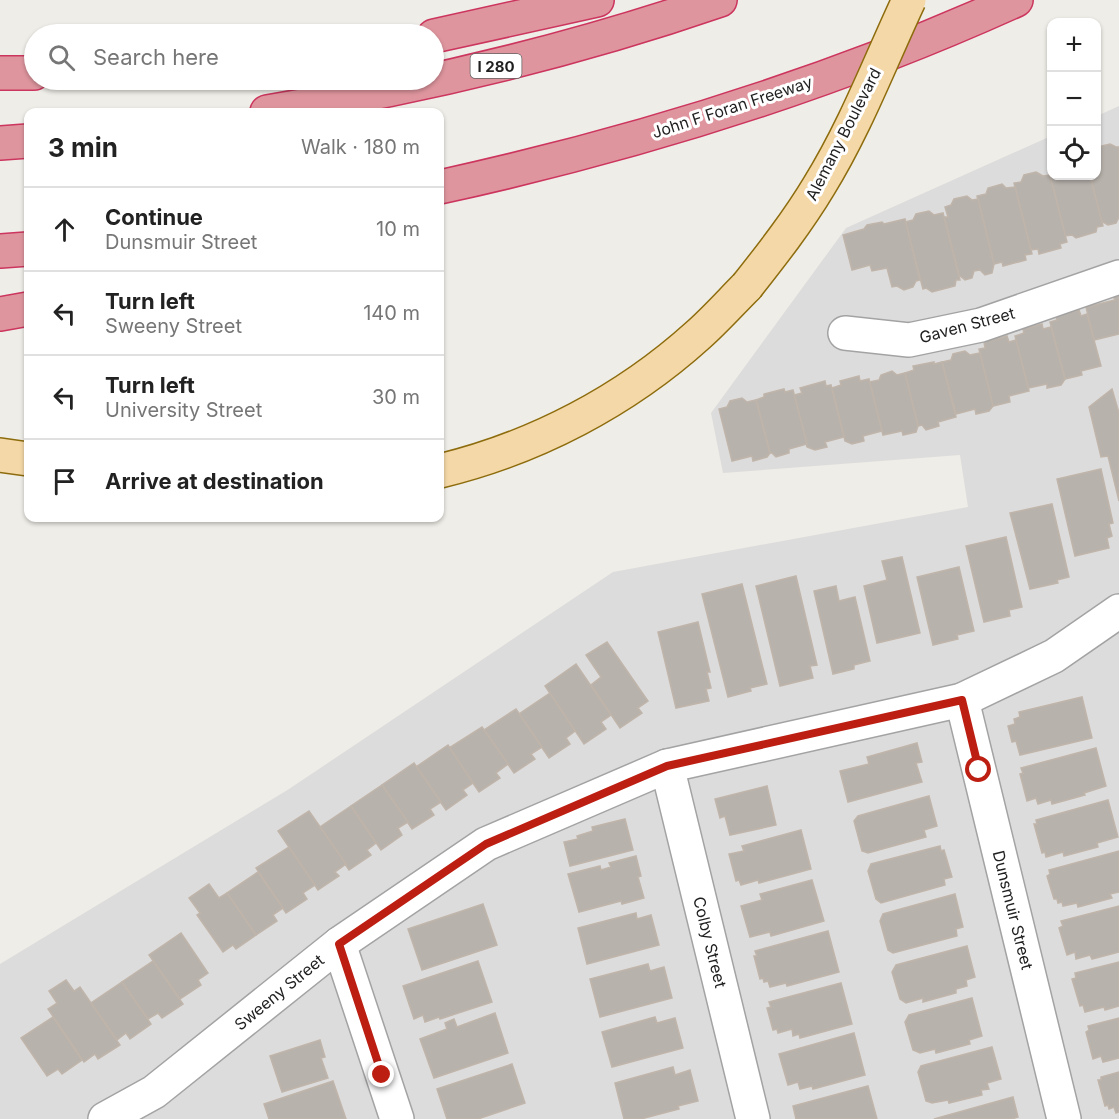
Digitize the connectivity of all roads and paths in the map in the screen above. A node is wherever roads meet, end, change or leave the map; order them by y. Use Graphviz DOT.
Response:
graph roads {
  1 [pos="597,0"];
  2 [pos="720,0"];
  3 [pos="909,0"];
  4 [pos="1016,0"];
  5 [pos="444,34"];
  6 [pos="0,73"];
  7 [pos="24,73"];
  8 [pos="444,77"];
  9 [pos="386,90"];
  10 [pos="292,108"];
  11 [pos="24,141"];
  12 [pos="0,143"];
  13 [pos="610,146"];
  14 [pos="444,186"];
  15 [pos="444,203"];
  16 [pos="24,249"];
  17 [pos="0,251"];
  18 [pos="1119,277"];
  19 [pos="24,310"];
  20 [pos="0,314"];
  21 [pos="845,333"];
  22 [pos="0,455"];
  23 [pos="24,458"];
  24 [pos="444,470"];
  25 [pos="1119,611"];
  26 [pos="962,700"];
  27 [pos="667,766"];
  28 [pos="339,944"];
  29 [pos="105,1119"];
  30 [pos="397,1119"];
  31 [pos="753,1119"];
  32 [pos="1064,1119"];
  1 -- 5 [label="highway"];
  2 -- 8 [label="highway, I 280"];
  3 -- 24 [label="main road, Alemany Boulevard, bridge"];
  4 -- 13 [label="highway, John F Foran Freeway"];
  6 -- 7 [label="highway"];
  9 -- 10 [label="highway, I 280"];
  11 -- 12 [label="highway"];
  13 -- 14 [label="highway, John F Foran Freeway"];
  13 -- 15 [label="highway"];
  16 -- 17 [label="highway"];
  18 -- 21 [label="street, Gaven Street"];
  19 -- 20 [label="highway"];
  22 -- 23 [label="main road"];
  25 -- 26 [label="street, Sweeny Street"];
  26 -- 27 [label="street, Sweeny Street"];
  26 -- 32 [label="street, Dunsmuir Street"];
  27 -- 28 [label="street, Sweeny Street"];
  27 -- 31 [label="street, Colby Street"];
  28 -- 29 [label="street, Sweeny Street"];
  28 -- 30 [label="street"];
}
